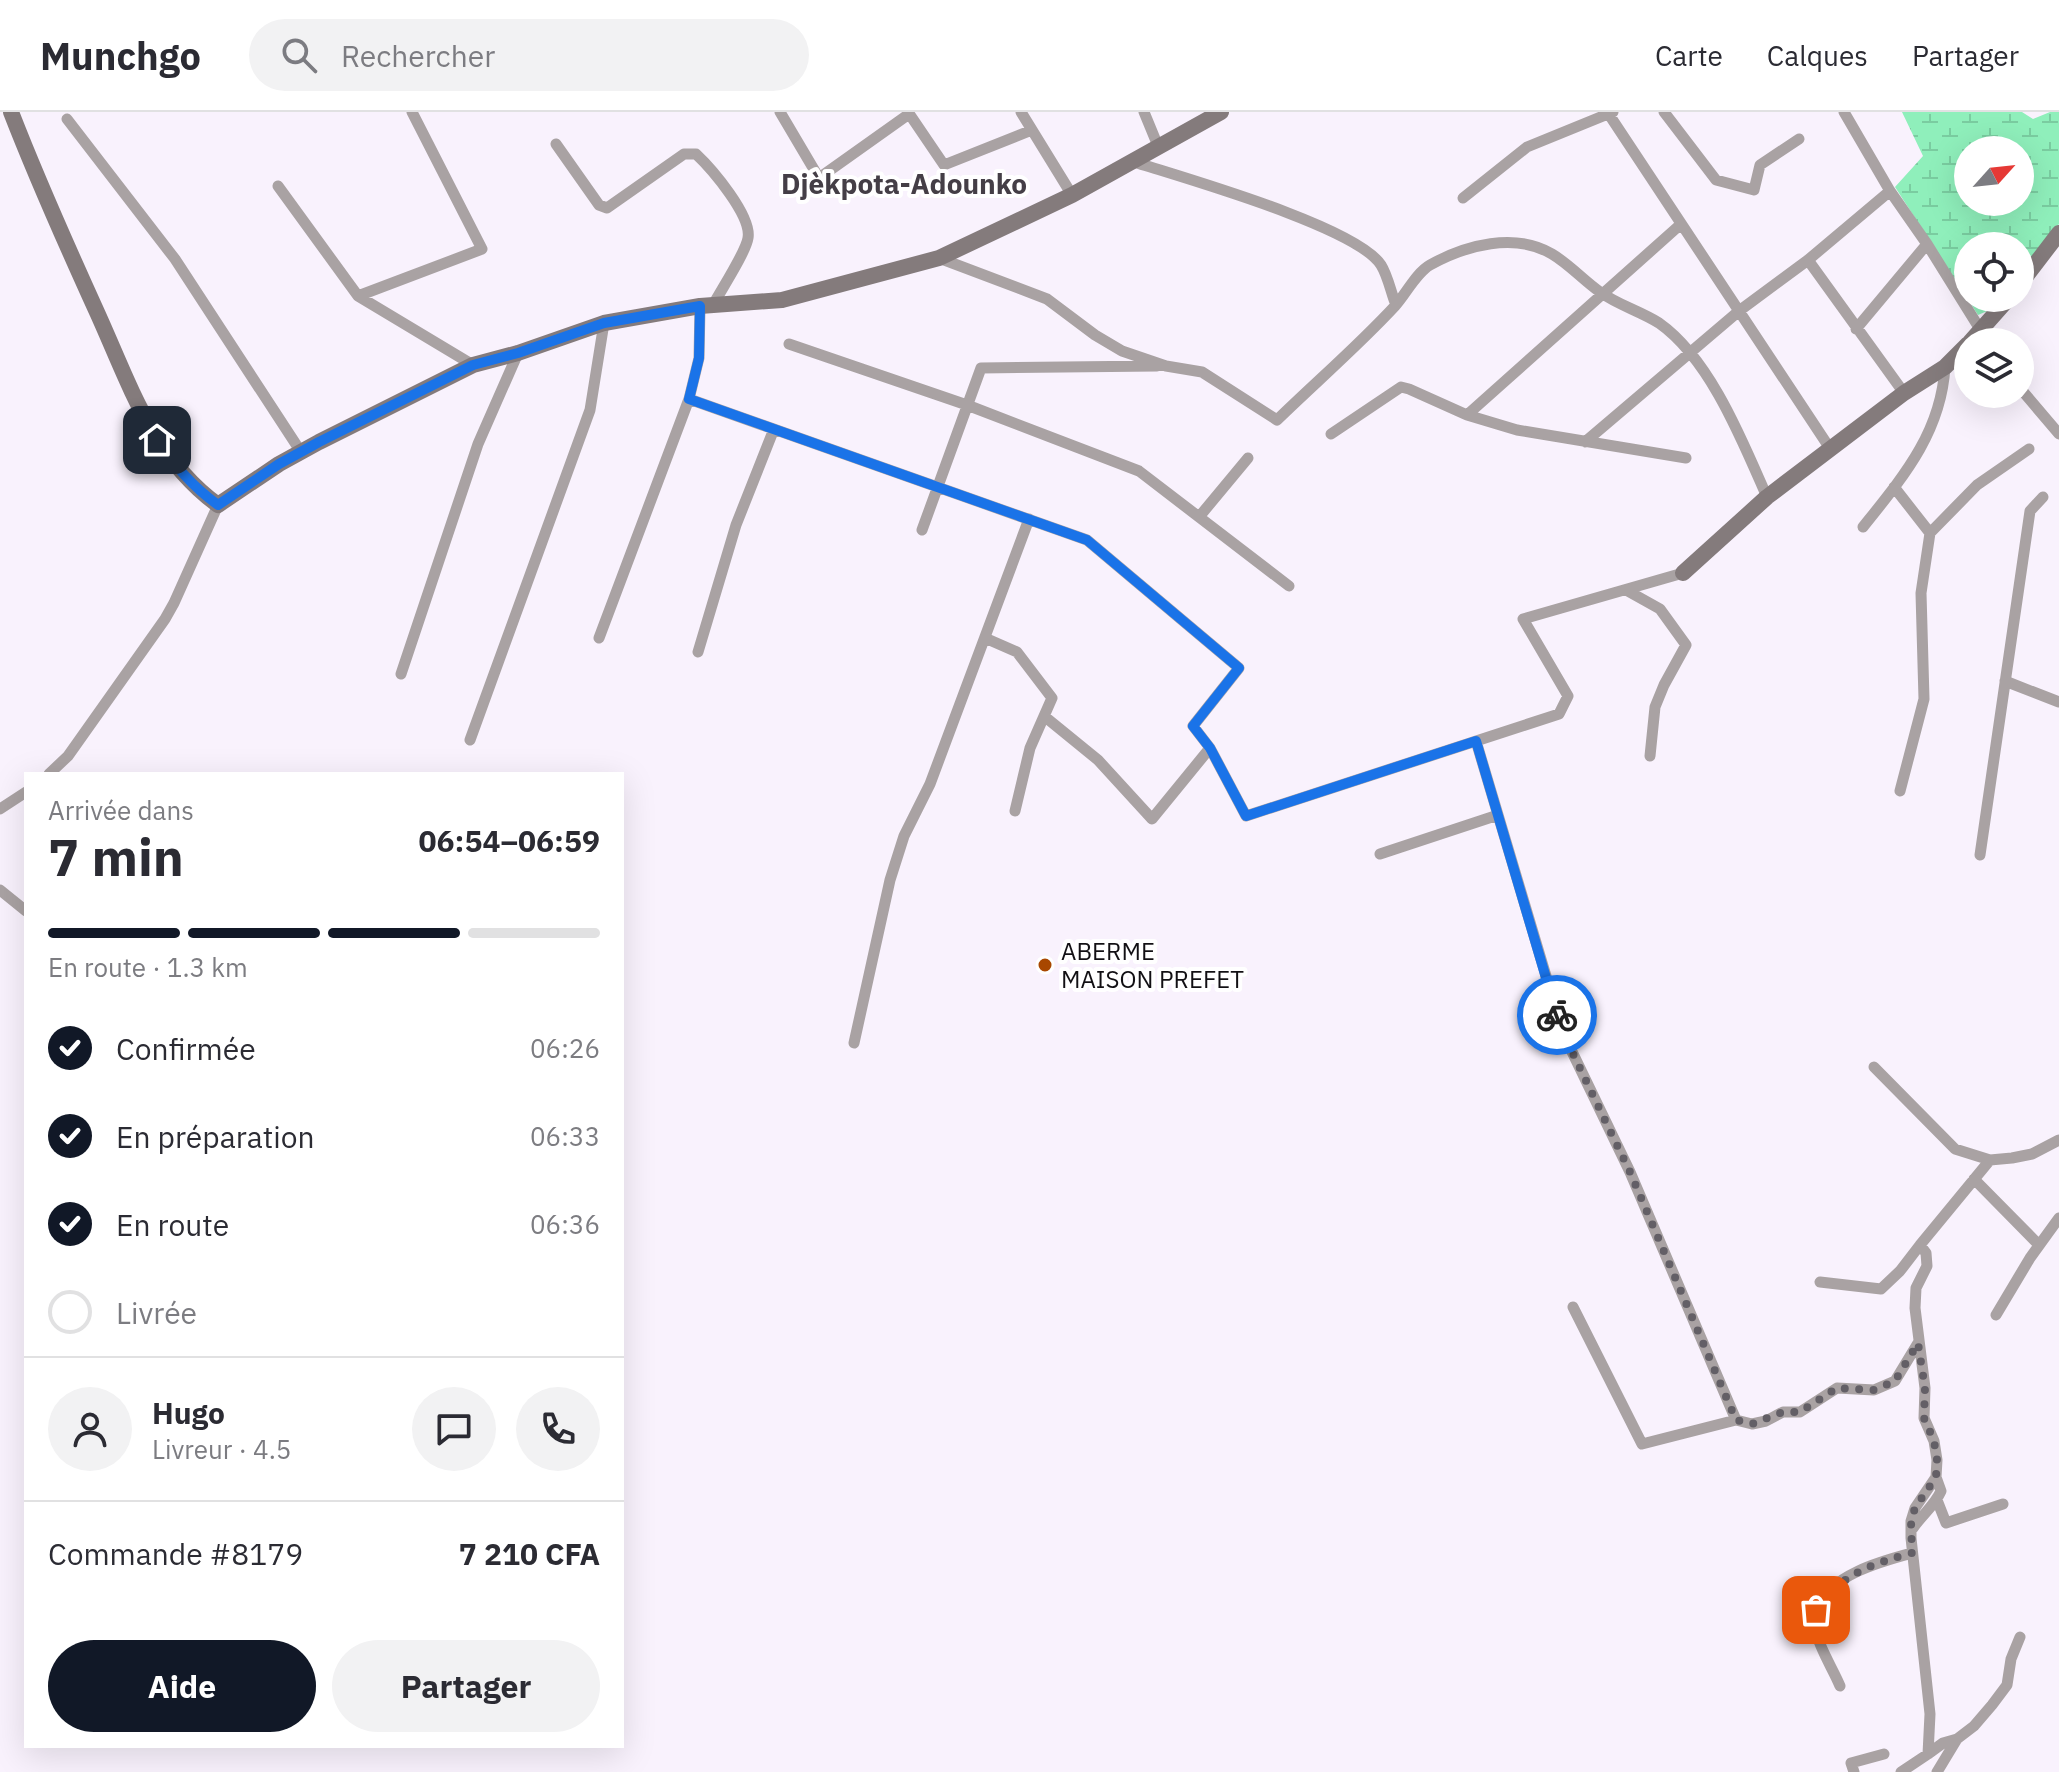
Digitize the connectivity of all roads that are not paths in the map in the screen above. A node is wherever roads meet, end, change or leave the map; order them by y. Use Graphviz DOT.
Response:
graph roads {
  1 [pos="11,112"];
  2 [pos="412,112"];
  3 [pos="780,112"];
  4 [pos="1021,112"];
  5 [pos="1144,112"];
  6 [pos="1221,112"];
  7 [pos="1664,112"];
  8 [pos="1844,112"];
  9 [pos="909,113"];
  10 [pos="1611,113"];
  11 [pos="67,119"];
  12 [pos="1032,130"];
  13 [pos="1799,139"];
  14 [pos="556,144"];
  15 [pos="1158,146"];
  16 [pos="1131,161"];
  17 [pos="278,186"];
  18 [pos="1890,191"];
  19 [pos="1072,195"];
  20 [pos="1463,198"];
  21 [pos="1681,224"];
  22 [pos="2059,233"];
  23 [pos="1927,244"];
  24 [pos="939,258"];
  25 [pos="1808,260"];
  26 [pos="2034,266"];
  27 [pos="1602,294"];
  28 [pos="358,296"];
  29 [pos="707,305"];
  30 [pos="1396,305"];
  31 [pos="1739,311"];
  32 [pos="1998,312"];
  33 [pos="604,323"];
  34 [pos="1970,328"];
  35 [pos="1985,328"];
  36 [pos="1856,329"];
  37 [pos="789,344"];
  38 [pos="518,353"];
  39 [pos="1689,353"];
  40 [pos="1954,359"];
  41 [pos="473,365"];
  42 [pos="1166,366"];
  43 [pos="1945,367"];
  44 [pos="1904,393"];
  45 [pos="689,399"];
  46 [pos="967,405"];
  47 [pos="2034,405"];
  48 [pos="1467,415"];
  49 [pos="774,429"];
  50 [pos="1331,434"];
  51 [pos="2059,434"];
  52 [pos="1585,442"];
  53 [pos="2029,449"];
  54 [pos="1831,450"];
  55 [pos="301,452"];
  56 [pos="1248,458"];
  57 [pos="1686,458"];
  58 [pos="937,487"];
  59 [pos="1894,487"];
  60 [pos="1767,497"];
  61 [pos="2043,497"];
  62 [pos="218,505"];
  63 [pos="1199,517"];
  64 [pos="1029,519"];
  65 [pos="1863,527"];
  66 [pos="922,530"];
  67 [pos="1930,533"];
  68 [pos="1683,573"];
  69 [pos="1289,586"];
  70 [pos="1626,590"];
  71 [pos="599,638"];
  72 [pos="985,638"];
  73 [pos="698,652"];
  74 [pos="401,674"];
  75 [pos="2005,681"];
  76 [pos="2059,702"];
  77 [pos="1044,716"];
  78 [pos="470,740"];
  79 [pos="1476,741"];
  80 [pos="1210,748"];
  81 [pos="1650,756"];
  82 [pos="51,772"];
  83 [pos="1900,791"];
  84 [pos="24,793"];
  85 [pos="0,809"];
  86 [pos="1015,811"];
  87 [pos="1498,815"];
  88 [pos="1380,854"];
  89 [pos="1980,855"];
  90 [pos="0,890"];
  91 [pos="24,909"];
  92 [pos="854,1043"];
  93 [pos="1874,1067"];
  94 [pos="2059,1140"];
  95 [pos="1990,1160"];
  96 [pos="1974,1179"];
  97 [pos="2059,1218"];
  98 [pos="1920,1245"];
  99 [pos="2039,1245"];
  100 [pos="1820,1282"];
  101 [pos="1573,1307"];
  102 [pos="1996,1315"];
  103 [pos="1918,1343"];
  104 [pos="1736,1420"];
  105 [pos="1936,1477"];
  106 [pos="1937,1500"];
  107 [pos="2003,1504"];
  108 [pos="1911,1532"];
  109 [pos="1912,1553"];
  110 [pos="2020,1637"];
  111 [pos="1840,1686"];
  112 [pos="1957,1739"];
  113 [pos="1884,1754"];
  114 [pos="1928,1754"];
  115 [pos="1944,1769"];
  116 [pos="1854,1772"];
  117 [pos="1901,1772"];
  1 -- 62 [label="street"];
  2 -- 28 [label="street"];
  3 -- 9 [label="street"];
  4 -- 12 [label="street"];
  5 -- 15 [label="street"];
  6 -- 15 [label="street"];
  7 -- 13 [label="street"];
  8 -- 18 [label="street"];
  9 -- 12 [label="street"];
  10 -- 20 [label="street"];
  10 -- 21 [label="street"];
  11 -- 55 [label="street"];
  12 -- 19 [label="street"];
  14 -- 29 [label="street"];
  15 -- 16 [label="street"];
  16 -- 19 [label="street"];
  16 -- 30 [label="street"];
  17 -- 28 [label="street"];
  18 -- 23 [label="street"];
  18 -- 25 [label="street"];
  19 -- 24 [label="street"];
  21 -- 27 [label="street"];
  21 -- 31 [label="street"];
  22 -- 26 [label="street"];
  23 -- 34 [label="street"];
  23 -- 36 [label="street"];
  24 -- 29 [label="street"];
  24 -- 42 [label="street"];
  25 -- 31 [label="street"];
  25 -- 36 [label="street"];
  27 -- 30 [label="street"];
  27 -- 39 [label="street"];
  27 -- 48 [label="street"];
  28 -- 41 [label="street"];
  29 -- 33 [label="street"];
  29 -- 45 [label="street"];
  30 -- 42 [label="street"];
  31 -- 39 [label="street"];
  31 -- 54 [label="street"];
  32 -- 35 [label="street"];
  33 -- 38 [label="street"];
  33 -- 78 [label="street"];
  36 -- 44 [label="street"];
  37 -- 46 [label="street"];
  38 -- 41 [label="street"];
  38 -- 74 [label="street"];
  39 -- 52 [label="street"];
  39 -- 60 [label="street"];
  40 -- 43 [label="street"];
  41 -- 55 [label="street"];
  42 -- 46 [label="street"];
  43 -- 44 [label="street"];
  43 -- 59 [label="street"];
  44 -- 54 [label="street"];
  45 -- 49 [label="street"];
  45 -- 71 [label="street"];
  46 -- 58 [label="street"];
  46 -- 63 [label="street"];
  47 -- 51 [label="street"];
  48 -- 50 [label="street"];
  48 -- 52 [label="street"];
  49 -- 58 [label="street"];
  49 -- 73 [label="street"];
  52 -- 57 [label="street"];
  53 -- 67 [label="street"];
  54 -- 60 [label="street"];
  55 -- 62 [label="street"];
  56 -- 63 [label="street"];
  58 -- 64 [label="street"];
  58 -- 66 [label="street"];
  59 -- 65 [label="street"];
  59 -- 67 [label="street"];
  60 -- 68 [label="street"];
  61 -- 75 [label="street"];
  62 -- 82 [label="street"];
  63 -- 69 [label="street"];
  64 -- 72 [label="street"];
  64 -- 80 [label="street"];
  67 -- 83 [label="street"];
  68 -- 70 [label="street"];
  70 -- 79 [label="street"];
  70 -- 81 [label="street"];
  72 -- 77 [label="street"];
  72 -- 92 [label="street"];
  75 -- 76 [label="street"];
  75 -- 89 [label="street"];
  77 -- 80 [label="street"];
  77 -- 86 [label="street"];
  79 -- 80 [label="street"];
  79 -- 87 [label="street"];
  84 -- 85 [label="street"];
  87 -- 88 [label="street"];
  87 -- 104 [label="street"];
  90 -- 91 [label="street"];
  93 -- 95 [label="street"];
  94 -- 95 [label="street"];
  95 -- 96 [label="street"];
  96 -- 98 [label="street"];
  96 -- 99 [label="street"];
  97 -- 99 [label="street"];
  98 -- 100 [label="street"];
  98 -- 103 [label="street"];
  99 -- 102 [label="street"];
  101 -- 104 [label="street"];
  103 -- 104 [label="street"];
  103 -- 105 [label="street"];
  105 -- 106 [label="street"];
  105 -- 108 [label="street"];
  106 -- 107 [label="street"];
  106 -- 108 [label="street"];
  108 -- 109 [label="street"];
  109 -- 111 [label="street"];
  109 -- 114 [label="street"];
  110 -- 112 [label="street"];
  112 -- 114 [label="street"];
  112 -- 115 [label="street"];
  113 -- 116 [label="street"];
  114 -- 117 [label="street"];
}
